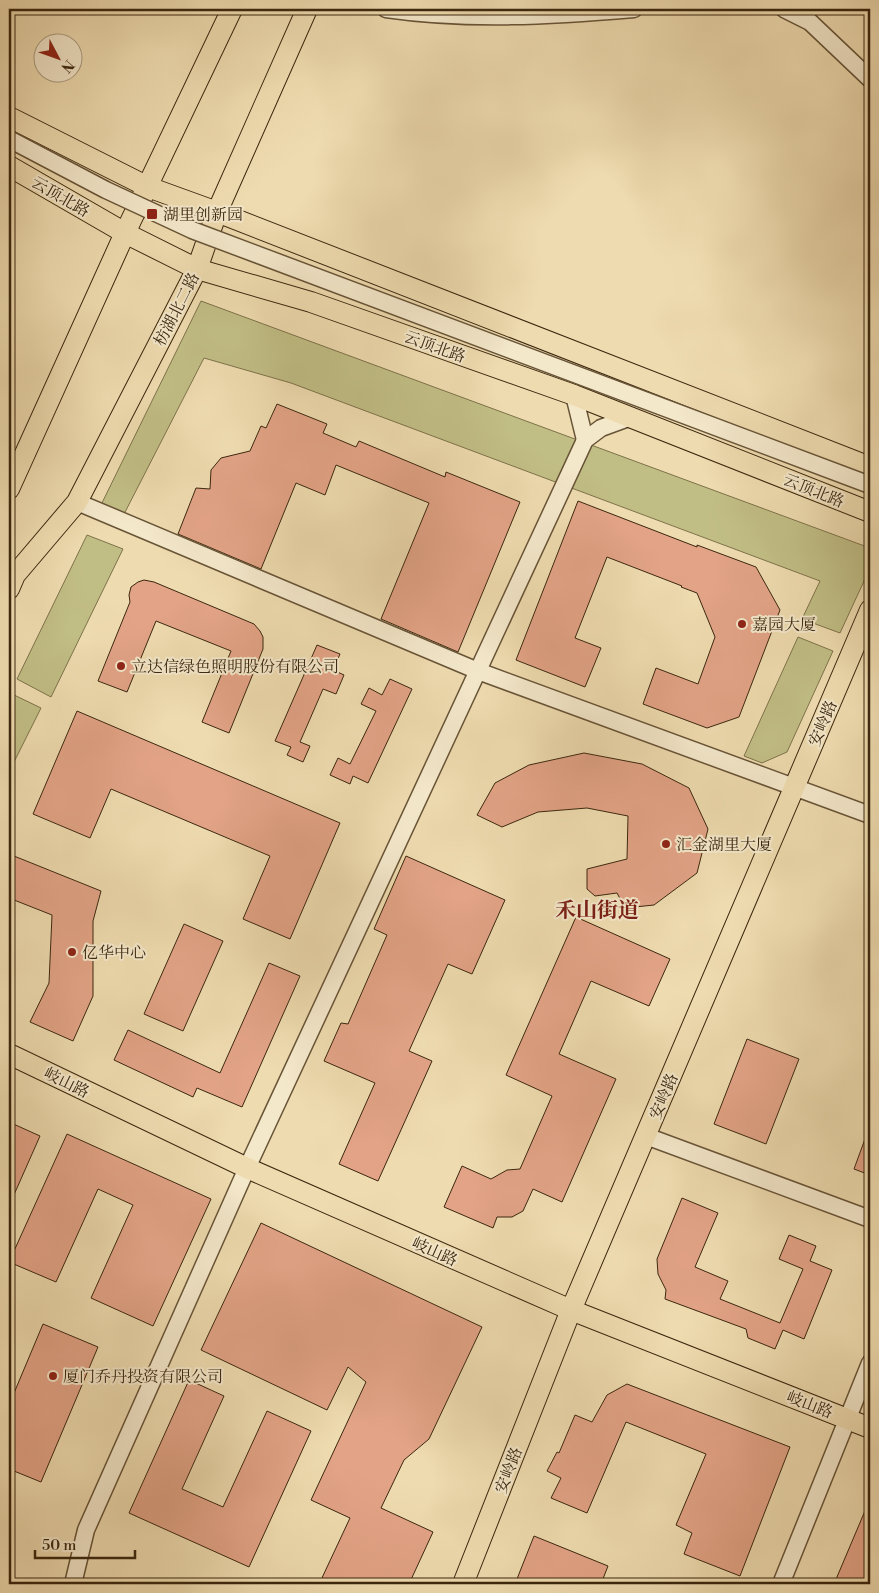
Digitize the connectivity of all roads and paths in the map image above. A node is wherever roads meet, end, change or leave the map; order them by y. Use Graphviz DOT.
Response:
graph roads {
  1 [pos="232,9"];
  2 [pos="307,9"];
  3 [pos="386,9"];
  4 [pos="634,9"];
  5 [pos="784,9"];
  6 [pos="870,79"];
  7 [pos="9,117"];
  8 [pos="9,139"];
  9 [pos="9,166"];
  10 [pos="148,187"];
  11 [pos="217,212"];
  12 [pos="125,233"];
  13 [pos="197,269"];
  14 [pos="574,395"];
  15 [pos="630,417"];
  16 [pos="585,440"];
  17 [pos="870,467"];
  18 [pos="870,485"];
  19 [pos="9,489"];
  20 [pos="77,502"];
  21 [pos="870,512"];
  22 [pos="11,582"];
  23 [pos="870,610"];
  24 [pos="478,671"];
  25 [pos="795,787"];
  26 [pos="870,815"];
  27 [pos="9,1054"];
  28 [pos="646,1136"];
  29 [pos="247,1168"];
  30 [pos="870,1219"];
  31 [pos="571,1310"];
  32 [pos="870,1363"];
  33 [pos="847,1418"];
  34 [pos="870,1428"];
  35 [pos="72,1584"];
  36 [pos="463,1584"];
  37 [pos="781,1584"];
  1 -- 10 [label="main road"];
  2 -- 11 [label="main road, 枋湖北二路"];
  3 -- 4 [label="street"];
  5 -- 6 [label="street"];
  7 -- 10 [label="main road"];
  8 -- 18 [label="street, bridge"];
  9 -- 12 [label="main road, 云顶北路"];
  10 -- 11 [label="main road"];
  10 -- 12 [label="main road"];
  11 -- 13 [label="main road, 枋湖北二路"];
  11 -- 17 [label="main road"];
  12 -- 13 [label="main road, 云顶北路"];
  12 -- 19 [label="main road"];
  13 -- 14 [label="main road, 云顶北路"];
  13 -- 20 [label="main road, 枋湖北二路"];
  14 -- 15 [label="main road, 云顶北路"];
  14 -- 16 [label="street"];
  15 -- 16 [label="street"];
  15 -- 21 [label="main road, 云顶北路"];
  16 -- 24 [label="street"];
  20 -- 22 [label="main road, 枋湖北二路"];
  20 -- 24 [label="street"];
  23 -- 25 [label="main road, 安岭路"];
  24 -- 25 [label="street"];
  24 -- 29 [label="street"];
  25 -- 26 [label="street"];
  25 -- 28 [label="main road, 安岭路"];
  27 -- 29 [label="main road, 岐山路"];
  28 -- 30 [label="street"];
  28 -- 31 [label="main road, 安岭路"];
  29 -- 31 [label="main road, 岐山路"];
  29 -- 35 [label="street"];
  31 -- 33 [label="main road, 岐山路"];
  31 -- 36 [label="main road, 安岭路"];
  32 -- 33 [label="street"];
  33 -- 34 [label="main road, 岐山路"];
  33 -- 37 [label="street"];
}
